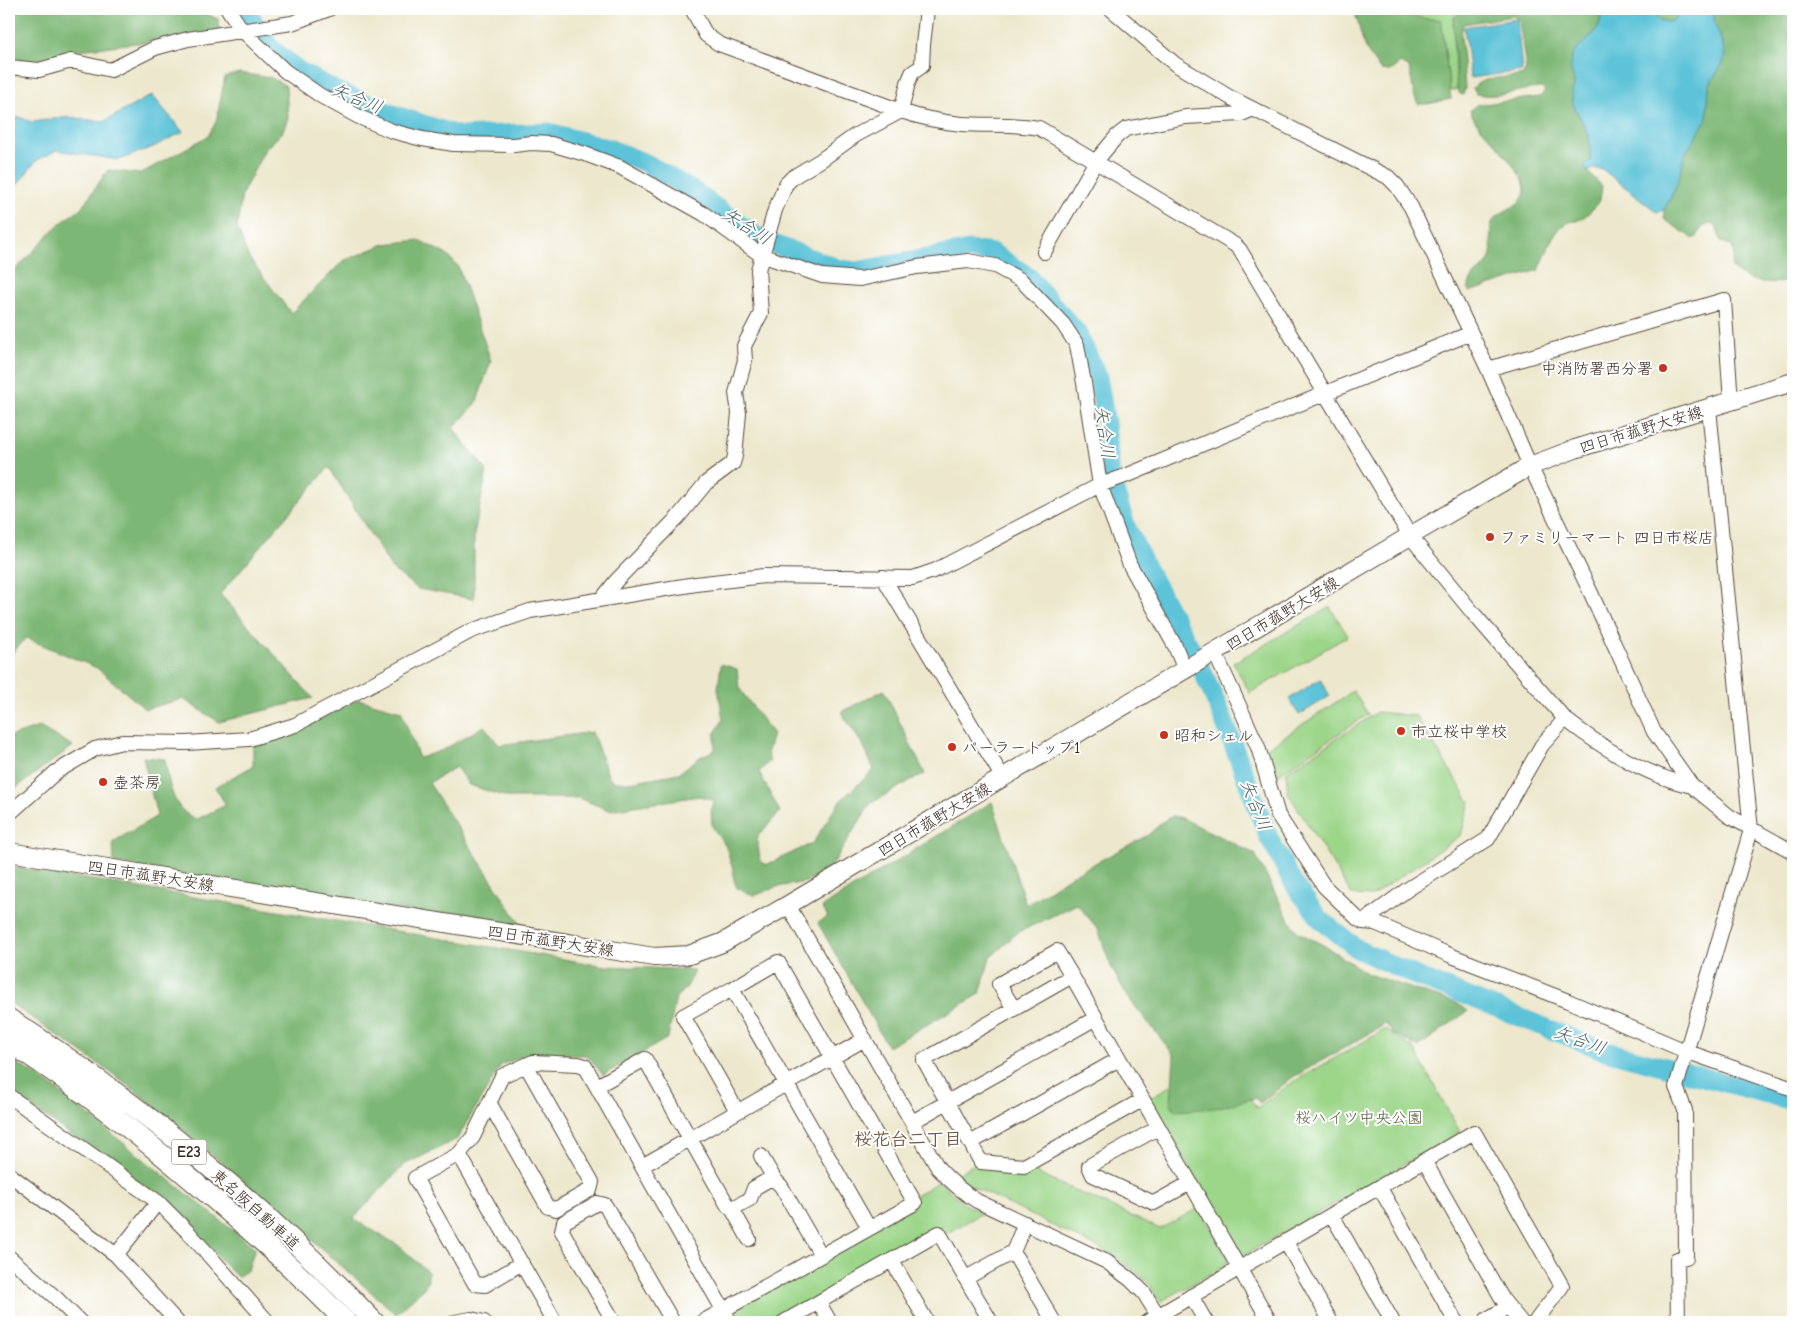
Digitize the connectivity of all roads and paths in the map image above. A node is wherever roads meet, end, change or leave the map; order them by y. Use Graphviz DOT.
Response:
graph roads {
  1 [pos="228,9"];
  2 [pos="329,9"];
  3 [pos="692,9"];
  4 [pos="927,9"];
  5 [pos="1111,9"];
  6 [pos="245,29"];
  7 [pos="9,67"];
  8 [pos="1254,109"];
  9 [pos="901,111"];
  10 [pos="1096,161"];
  11 [pos="1044,252"];
  12 [pos="762,253"];
  13 [pos="1471,333"];
  14 [pos="1488,369"];
  15 [pos="1793,382"];
  16 [pos="1324,393"];
  17 [pos="1731,402"];
  18 [pos="1709,409"];
  19 [pos="1530,466"];
  20 [pos="1100,485"];
  21 [pos="1410,536"];
  22 [pos="882,577"];
  23 [pos="602,600"];
  24 [pos="1213,654"];
  25 [pos="1185,670"];
  26 [pos="1566,719"];
  27 [pos="1003,778"];
  28 [pos="1692,786"];
  29 [pos="9,814"];
  30 [pos="1751,830"];
  31 [pos="9,852"];
  32 [pos="1793,852"];
  33 [pos="788,905"];
  34 [pos="1363,922"];
  35 [pos="1072,976"];
  36 [pos="732,989"];
  37 [pos="1014,1009"];
  38 [pos="1096,1018"];
  39 [pos="9,1019"];
  40 [pos="865,1039"];
  41 [pos="9,1042"];
  42 [pos="1687,1055"];
  43 [pos="832,1058"];
  44 [pos="1119,1059"];
  45 [pos="526,1065"];
  46 [pos="786,1084"];
  47 [pos="597,1086"];
  48 [pos="1793,1089"];
  49 [pos="9,1096"];
  50 [pos="1142,1100"];
  51 [pos="947,1102"];
  52 [pos="490,1104"];
  53 [pos="738,1111"];
  54 [pos="912,1122"];
  55 [pos="1158,1128"];
  56 [pos="690,1138"];
  57 [pos="970,1143"];
  58 [pos="460,1154"];
  59 [pos="761,1156"];
  60 [pos="1425,1162"];
  61 [pos="642,1166"];
  62 [pos="9,1174"];
  63 [pos="775,1180"];
  64 [pos="1190,1183"];
  65 [pos="1380,1188"];
  66 [pos="590,1190"];
  67 [pos="158,1202"];
  68 [pos="597,1203"];
  69 [pos="732,1207"];
  70 [pos="556,1209"];
  71 [pos="1332,1215"];
  72 [pos="564,1222"];
  73 [pos="1025,1222"];
  74 [pos="868,1228"];
  75 [pos="750,1239"];
  76 [pos="1286,1242"];
  77 [pos="1013,1252"];
  78 [pos="116,1255"];
  79 [pos="821,1255"];
  80 [pos="9,1257"];
  81 [pos="892,1261"];
  82 [pos="522,1263"];
  83 [pos="1239,1269"];
  84 [pos="966,1278"];
  85 [pos="1191,1296"];
  86 [pos="818,1303"];
  87 [pos="1501,1311"];
  88 [pos="727,1316"];
  89 [pos="343,1318"];
  90 [pos="793,1320"];
  91 [pos="1156,1320"];
  92 [pos="1486,1321"];
  93 [pos="80,1322"];
  94 [pos="176,1322"];
  95 [pos="268,1322"];
  96 [pos="374,1322"];
  97 [pos="455,1322"];
  98 [pos="484,1322"];
  99 [pos="555,1322"];
  100 [pos="614,1322"];
  101 [pos="672,1322"];
  102 [pos="702,1322"];
  103 [pos="830,1322"];
  104 [pos="927,1322"];
  105 [pos="991,1322"];
  106 [pos="1054,1322"];
  107 [pos="1206,1322"];
  108 [pos="1270,1322"];
  109 [pos="1331,1322"];
  110 [pos="1393,1322"];
  111 [pos="1456,1322"];
  112 [pos="1521,1322"];
  113 [pos="1535,1322"];
  114 [pos="1678,1322"];
  1 -- 6 [label="street"];
  2 -- 6 [label="street"];
  3 -- 9 [label="street"];
  4 -- 9 [label="street"];
  5 -- 8 [label="street"];
  6 -- 7 [label="street"];
  6 -- 12 [label="street"];
  8 -- 10 [label="street"];
  8 -- 13 [label="street"];
  9 -- 10 [label="street"];
  9 -- 12 [label="street"];
  10 -- 11 [label="street"];
  10 -- 16 [label="street"];
  12 -- 20 [label="street"];
  12 -- 23 [label="street"];
  13 -- 14 [label="street"];
  13 -- 16 [label="street"];
  14 -- 17 [label="street"];
  14 -- 19 [label="street"];
  15 -- 17 [label="main road, 四日市菰野大安線"];
  16 -- 20 [label="street"];
  16 -- 21 [label="street"];
  17 -- 18 [label="main road, 四日市菰野大安線"];
  18 -- 19 [label="main road, 四日市菰野大安線"];
  18 -- 30 [label="street"];
  19 -- 21 [label="main road, 四日市菰野大安線"];
  19 -- 28 [label="street"];
  20 -- 22 [label="street"];
  20 -- 25 [label="street"];
  21 -- 24 [label="main road, 四日市菰野大安線"];
  21 -- 26 [label="street"];
  22 -- 23 [label="street"];
  22 -- 27 [label="street"];
  23 -- 29 [label="street"];
  24 -- 25 [label="main road, 四日市菰野大安線"];
  24 -- 34 [label="street"];
  25 -- 27 [label="main road, 四日市菰野大安線"];
  26 -- 28 [label="street"];
  26 -- 34 [label="street"];
  27 -- 33 [label="main road, 四日市菰野大安線"];
  28 -- 30 [label="street"];
  30 -- 32 [label="street"];
  30 -- 42 [label="street"];
  31 -- 33 [label="main road, 四日市菰野大安線"];
  33 -- 40 [label="street"];
  34 -- 42 [label="street"];
  35 -- 37 [label="street"];
  35 -- 37 [label="street"];
  35 -- 38 [label="street"];
  36 -- 43 [label="street"];
  36 -- 46 [label="street"];
  36 -- 53 [label="street"];
  37 -- 51 [label="street"];
  38 -- 44 [label="street"];
  38 -- 51 [label="street"];
  39 -- 96 [label="highway, 東名阪自動車道 / E23"];
  40 -- 43 [label="street"];
  40 -- 54 [label="street"];
  41 -- 89 [label="highway, 東名阪自動車道 / E23"];
  42 -- 48 [label="street"];
  42 -- 114 [label="street"];
  43 -- 46 [label="street"];
  43 -- 74 [label="street"];
  44 -- 50 [label="street"];
  44 -- 57 [label="street"];
  45 -- 47 [label="street"];
  45 -- 52 [label="street"];
  45 -- 66 [label="street"];
  46 -- 53 [label="street"];
  46 -- 74 [label="street"];
  47 -- 56 [label="street"];
  47 -- 61 [label="street"];
  49 -- 67 [label="street"];
  50 -- 55 [label="street"];
  50 -- 57 [label="street"];
  51 -- 54 [label="street"];
  51 -- 57 [label="street"];
  52 -- 58 [label="street"];
  52 -- 70 [label="street"];
  53 -- 56 [label="street"];
  54 -- 73 [label="street"];
  55 -- 64 [label="street"];
  55 -- 64 [label="street"];
  56 -- 61 [label="street"];
  56 -- 69 [label="street"];
  58 -- 82 [label="street"];
  58 -- 82 [label="street"];
  59 -- 63 [label="street"];
  60 -- 65 [label="street"];
  60 -- 112 [label="street"];
  60 -- 113 [label="street"];
  61 -- 88 [label="street"];
  62 -- 78 [label="street"];
  63 -- 69 [label="street"];
  63 -- 79 [label="street"];
  64 -- 83 [label="street"];
  65 -- 71 [label="street"];
  65 -- 111 [label="street"];
  66 -- 68 [label="street"];
  66 -- 70 [label="street"];
  67 -- 78 [label="street"];
  67 -- 95 [label="street"];
  68 -- 72 [label="street"];
  68 -- 101 [label="street"];
  69 -- 75 [label="street"];
  70 -- 72 [label="street"];
  71 -- 76 [label="street"];
  71 -- 110 [label="street"];
  72 -- 100 [label="street"];
  73 -- 77 [label="street"];
  73 -- 91 [label="street"];
  74 -- 79 [label="street"];
  76 -- 83 [label="street"];
  76 -- 109 [label="street"];
  77 -- 84 [label="street"];
  77 -- 106 [label="street"];
  78 -- 94 [label="street"];
  79 -- 88 [label="street"];
  80 -- 93 [label="street"];
  81 -- 84 [label="street"];
  81 -- 86 [label="street"];
  81 -- 104 [label="street"];
  82 -- 99 [label="street"];
  83 -- 85 [label="street"];
  83 -- 108 [label="street"];
  84 -- 105 [label="street"];
  85 -- 91 [label="street"];
  85 -- 107 [label="street"];
  86 -- 90 [label="street"];
  86 -- 103 [label="street"];
  87 -- 92 [label="street"];
  88 -- 102 [label="street"];
  97 -- 98 [label="street"];
}
